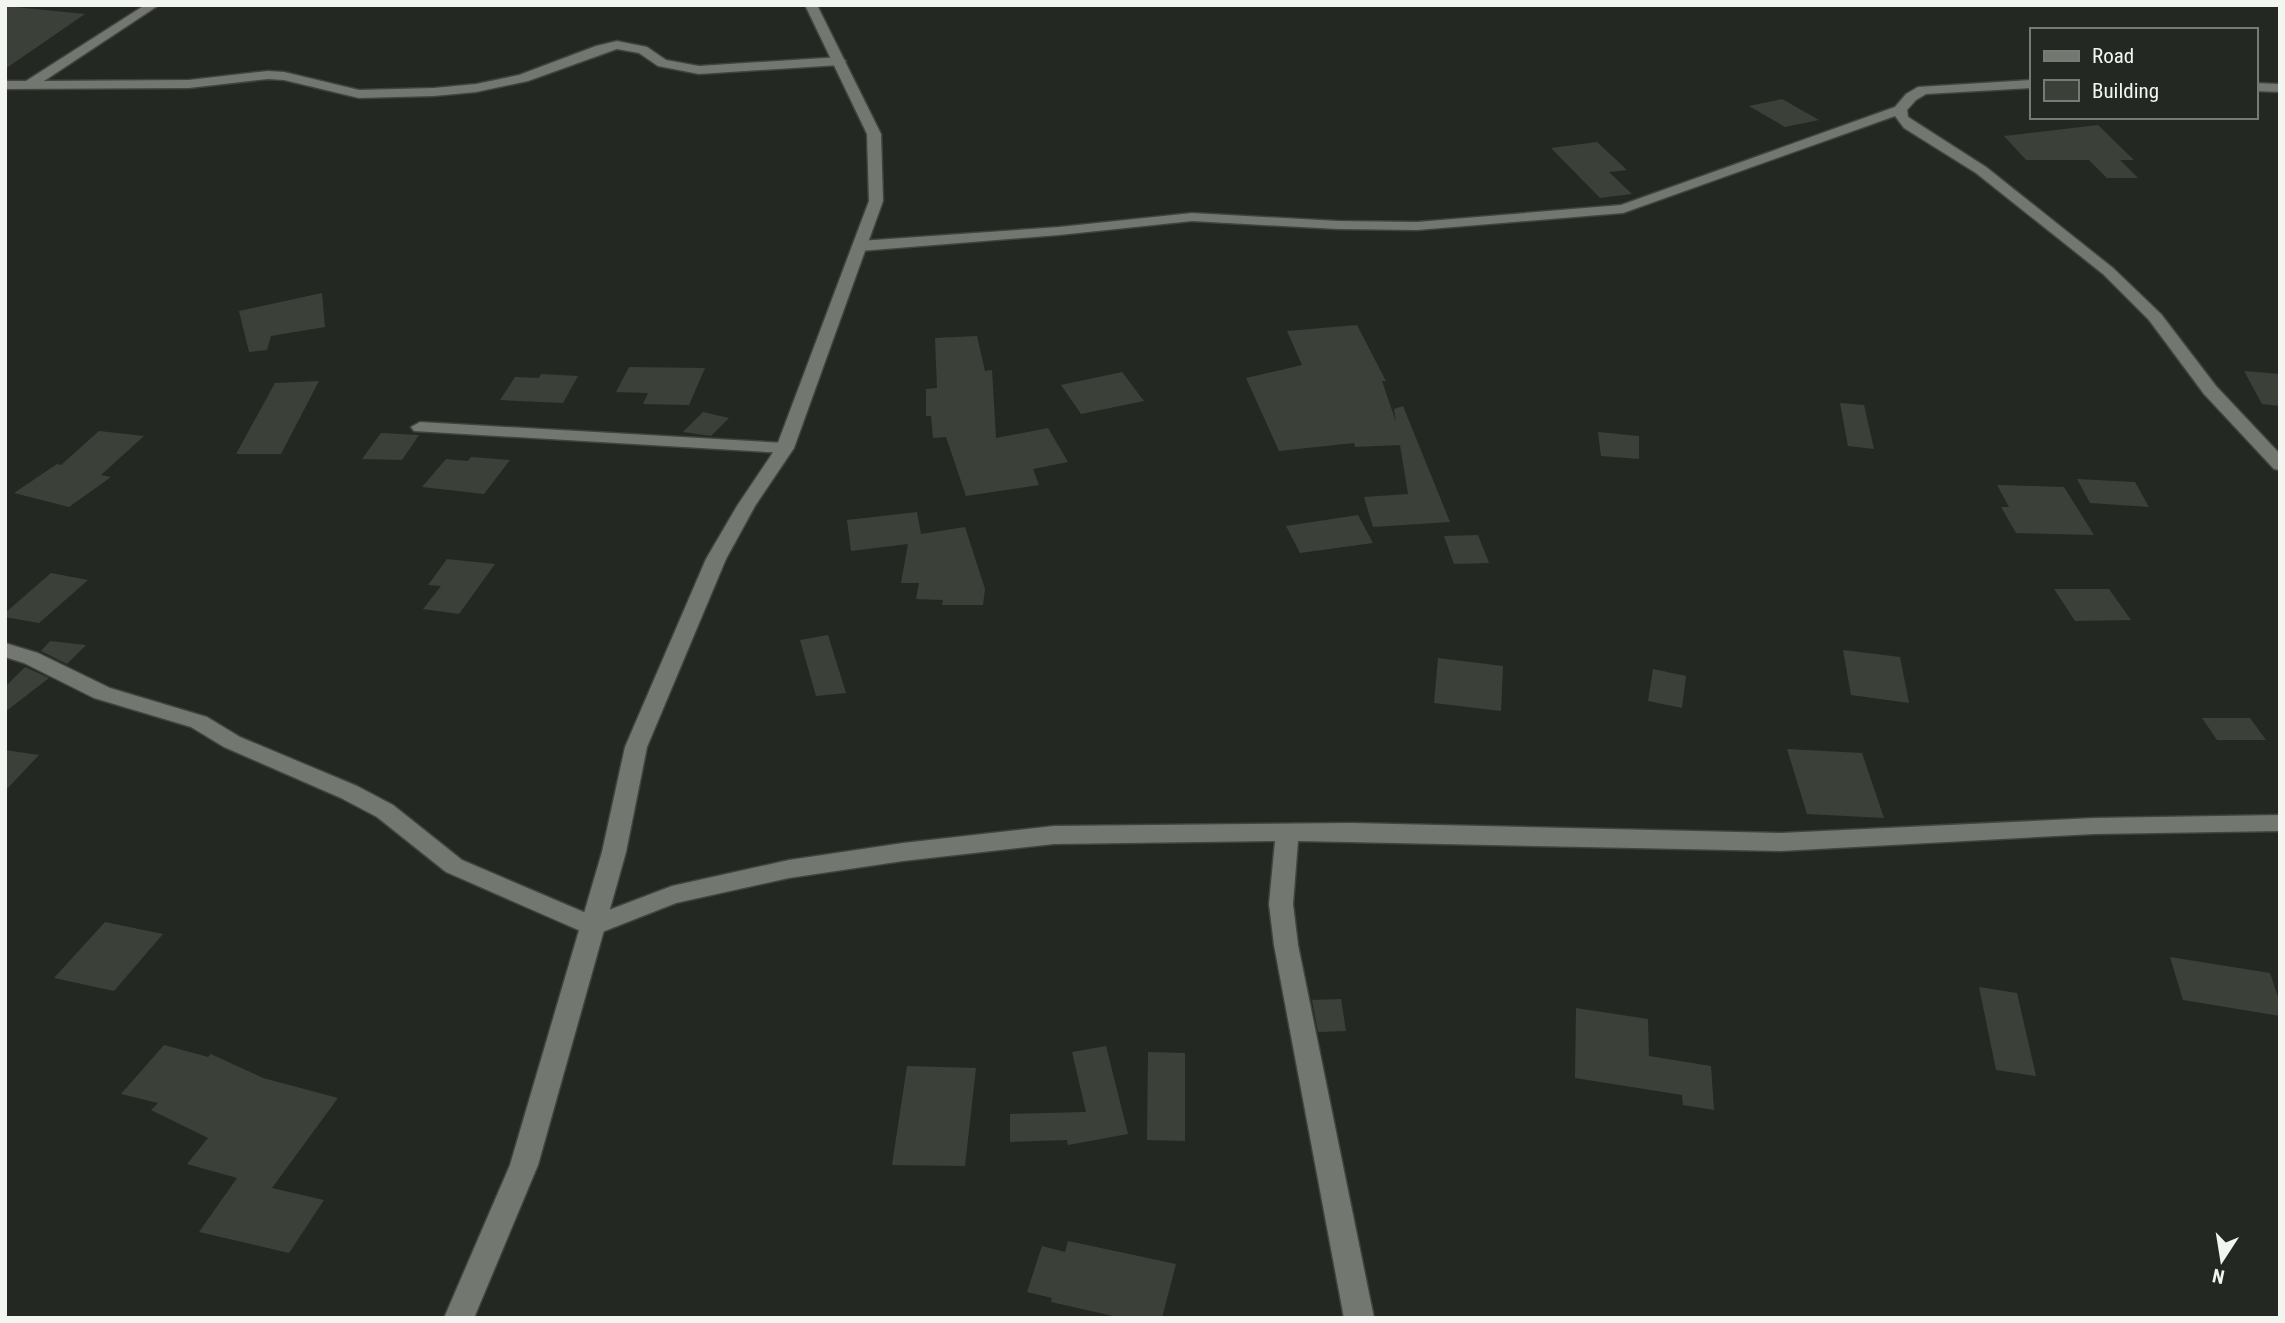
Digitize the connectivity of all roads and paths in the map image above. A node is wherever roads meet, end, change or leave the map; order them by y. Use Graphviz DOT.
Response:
graph roads {
  1 [pos="153,5"];
  2 [pos="811,5"];
  3 [pos="840,61"];
  4 [pos="2030,84"];
  5 [pos="5,85"];
  6 [pos="29,85"];
  7 [pos="2257,87"];
  8 [pos="2280,88"];
  9 [pos="1900,110"];
  10 [pos="860,246"];
  11 [pos="420,427"];
  12 [pos="785,448"];
  13 [pos="2280,465"];
  14 [pos="5,650"];
  15 [pos="2280,822"];
  16 [pos="1287,833"];
  17 [pos="592,926"];
  18 [pos="459,1318"];
  19 [pos="1359,1318"];
  1 -- 6 [label="street"];
  2 -- 3 [label="street"];
  3 -- 6 [label="street"];
  3 -- 10 [label="street"];
  4 -- 9 [label="street"];
  5 -- 6 [label="street"];
  7 -- 8 [label="street"];
  9 -- 10 [label="street"];
  9 -- 13 [label="street"];
  10 -- 12 [label="street"];
  11 -- 12 [label="street"];
  12 -- 17 [label="street"];
  14 -- 17 [label="street"];
  15 -- 16 [label="street"];
  16 -- 17 [label="street"];
  16 -- 19 [label="street"];
  17 -- 18 [label="street"];
}
